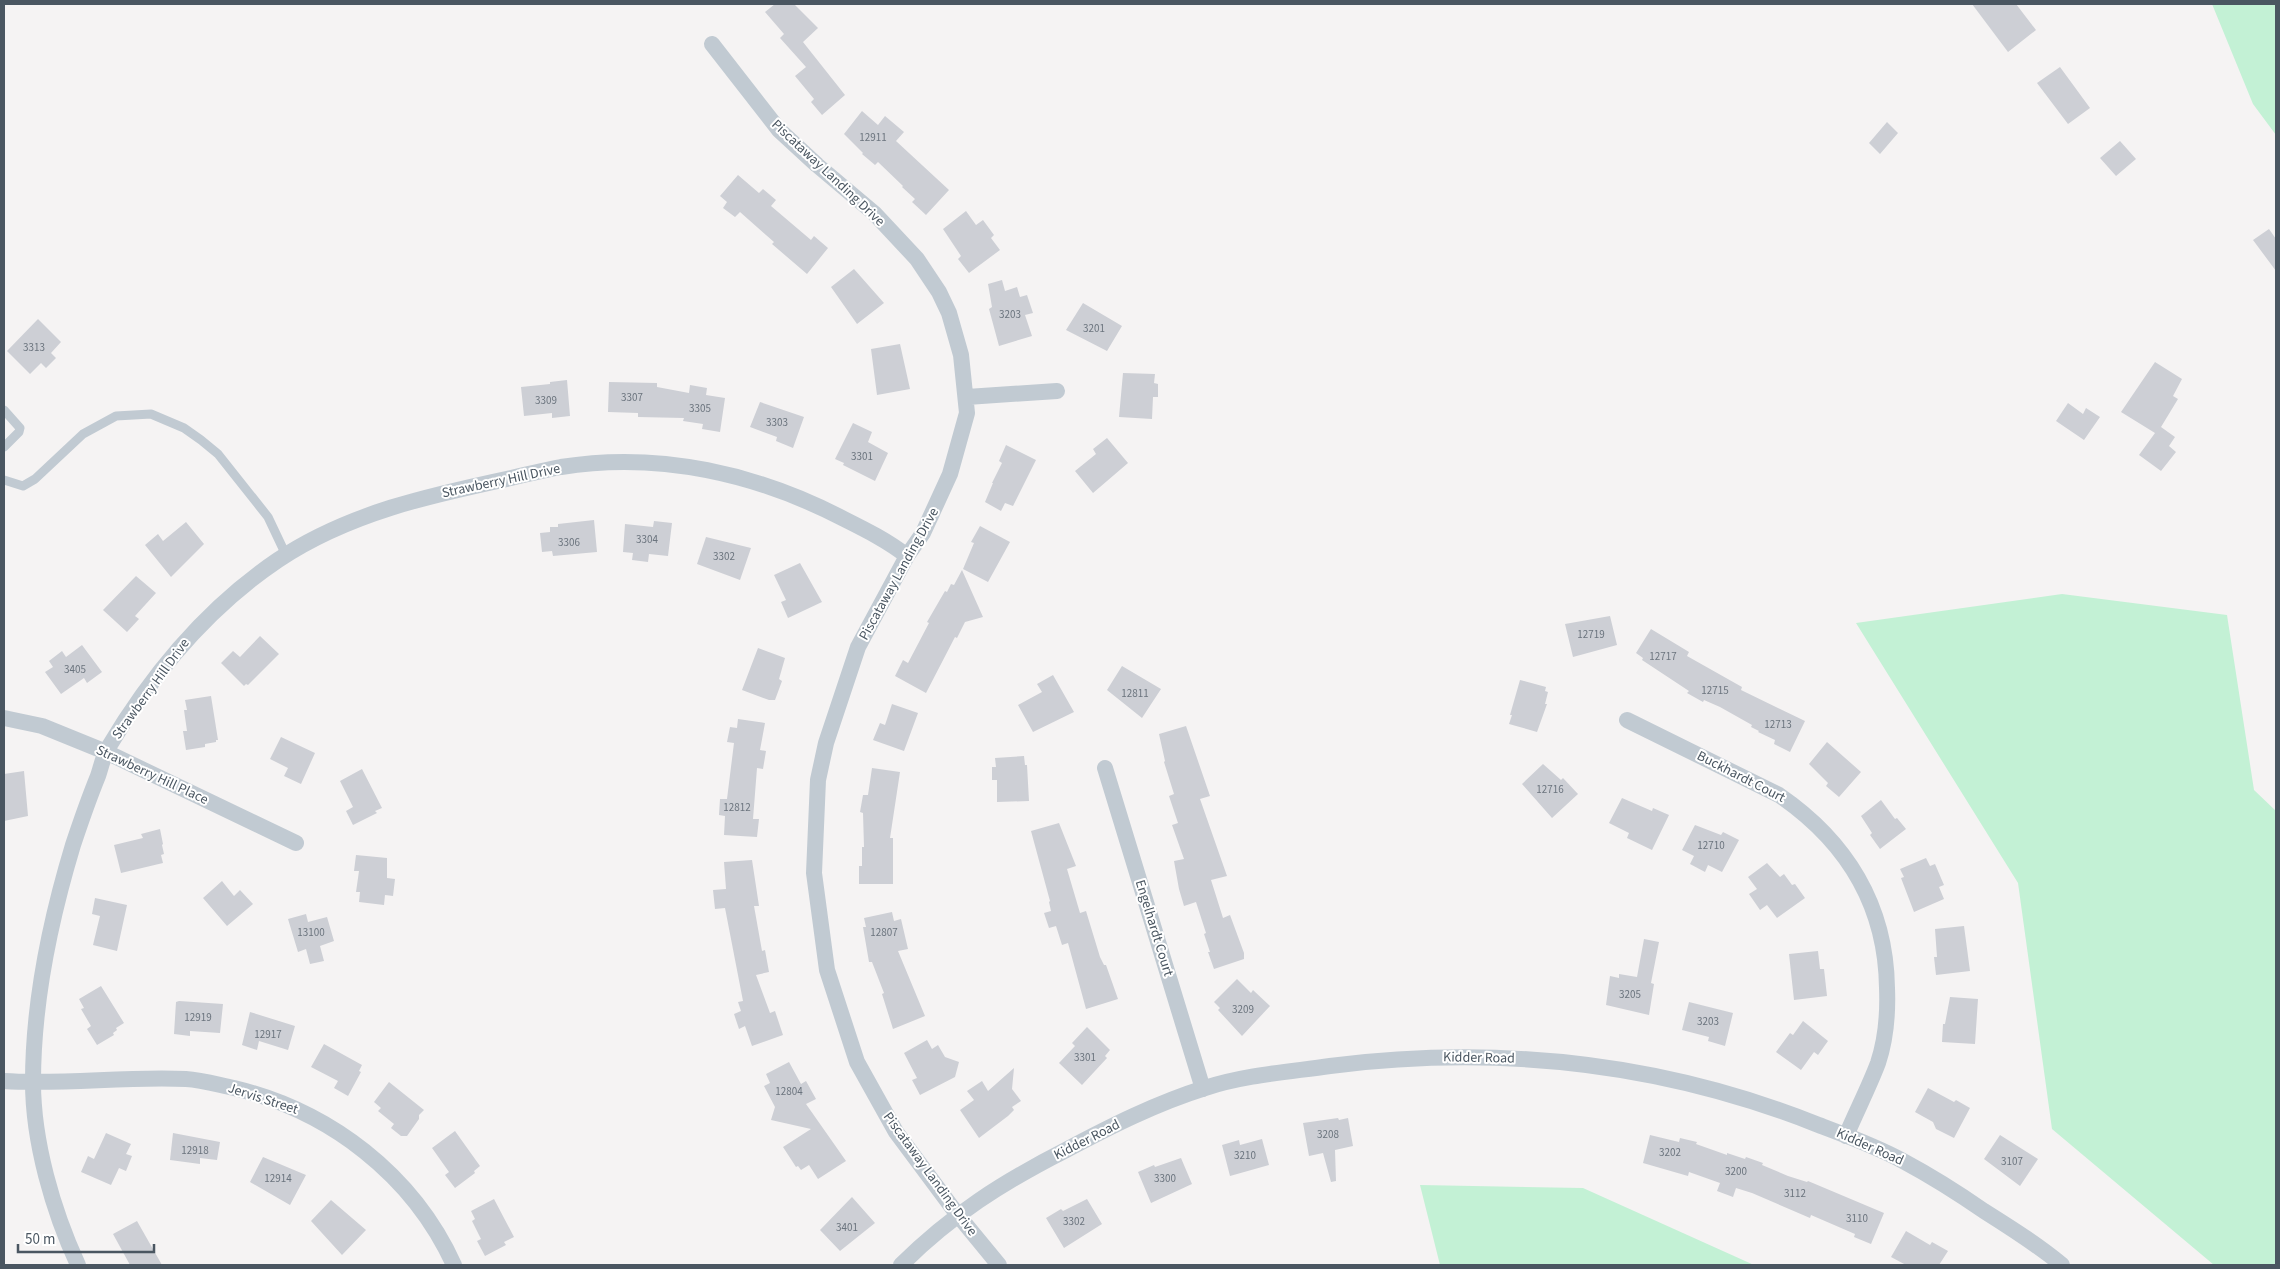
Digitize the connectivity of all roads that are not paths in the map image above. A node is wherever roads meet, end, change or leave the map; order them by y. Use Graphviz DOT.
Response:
graph roads {
  1 [pos="712,44"];
  2 [pos="1056,391"];
  3 [pos="967,397"];
  4 [pos="4,410"];
  5 [pos="4,446"];
  6 [pos="4,480"];
  7 [pos="286,555"];
  8 [pos="907,556"];
  9 [pos="4,718"];
  10 [pos="1627,720"];
  11 [pos="106,752"];
  12 [pos="1105,768"];
  13 [pos="296,843"];
  14 [pos="4,1081"];
  15 [pos="33,1083"];
  16 [pos="1203,1088"];
  17 [pos="1846,1136"];
  18 [pos="957,1214"];
  19 [pos="78,1265"];
  20 [pos="454,1265"];
  21 [pos="901,1265"];
  22 [pos="999,1265"];
  23 [pos="2062,1265"];
  1 -- 3 [label="street, Piscataway Landing Drive"];
  2 -- 3 [label="street"];
  3 -- 8 [label="street, Piscataway Landing Drive"];
  4 -- 5 [label="lane"];
  6 -- 7 [label="lane"];
  7 -- 8 [label="street, Strawberry Hill Drive"];
  7 -- 11 [label="street, Strawberry Hill Drive"];
  8 -- 18 [label="street, Piscataway Landing Drive"];
  9 -- 11 [label="street, Strawberry Hill Place"];
  10 -- 17 [label="street, Buckhardt Court"];
  11 -- 13 [label="street, Strawberry Hill Place"];
  11 -- 15 [label="street, Strawberry Hill Drive"];
  12 -- 16 [label="street, Engelhardt Court"];
  14 -- 15 [label="street, Jervis Street"];
  15 -- 19 [label="street, Strawberry Hill Drive"];
  15 -- 20 [label="street, Jervis Street"];
  16 -- 17 [label="street, Kidder Road"];
  16 -- 18 [label="street, Kidder Road"];
  17 -- 23 [label="street, Kidder Road"];
  18 -- 21 [label="street, Kidder Road"];
  18 -- 22 [label="street, Piscataway Landing Drive"];
}
